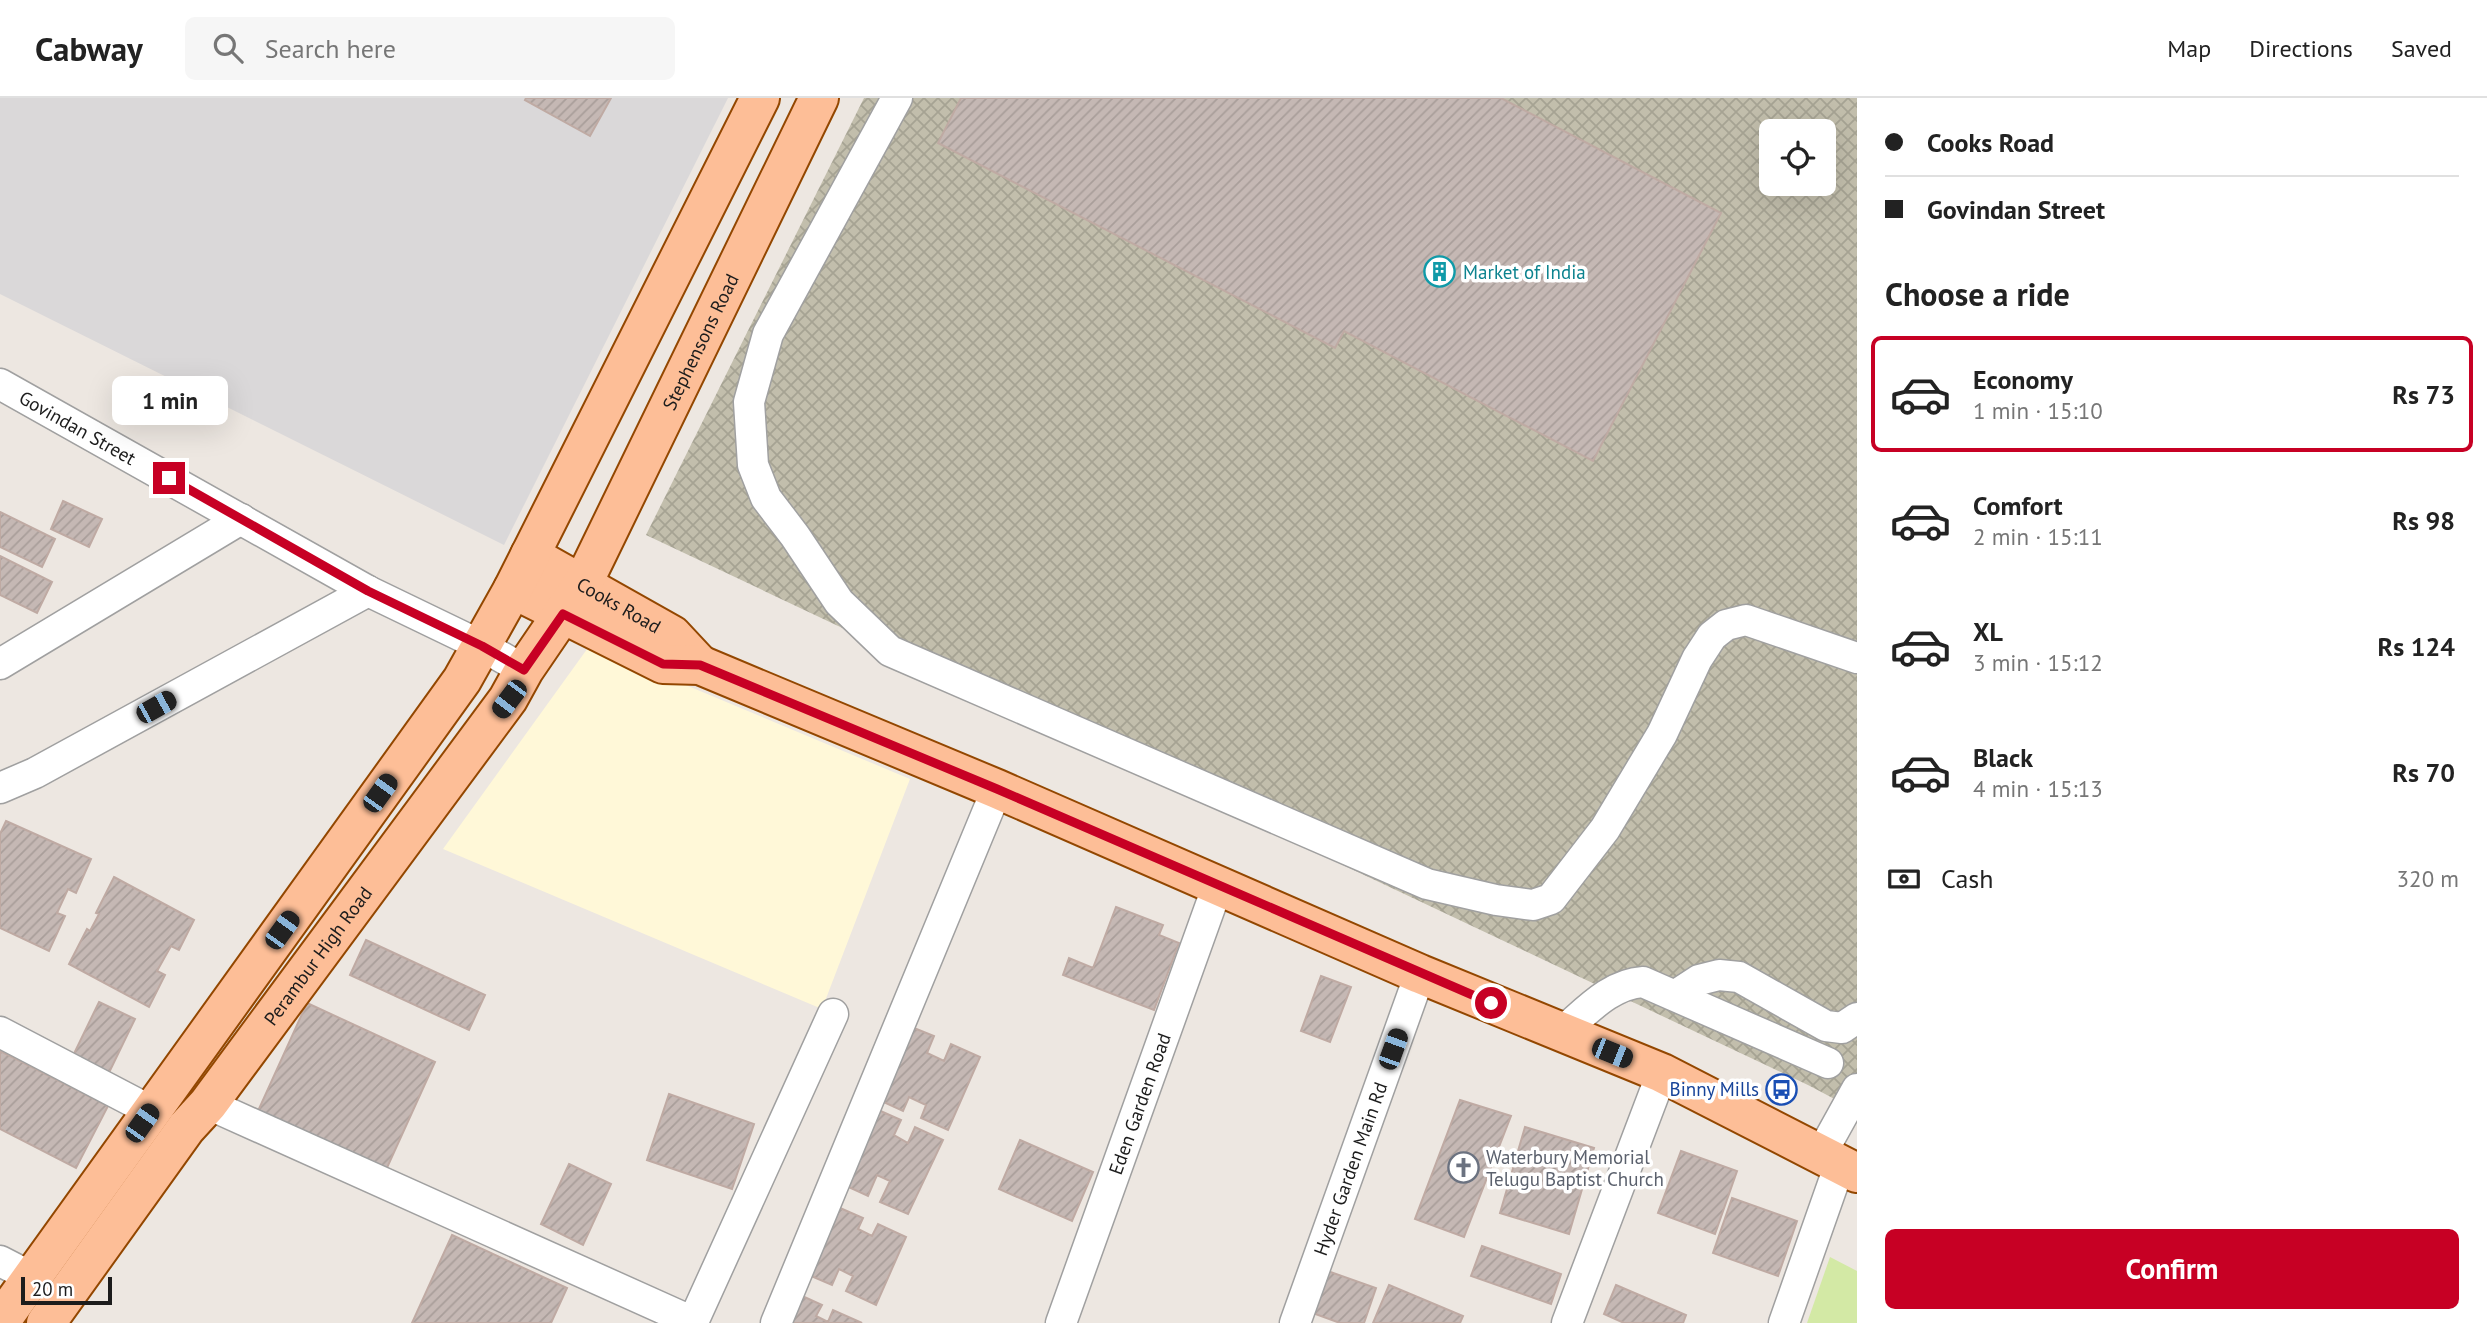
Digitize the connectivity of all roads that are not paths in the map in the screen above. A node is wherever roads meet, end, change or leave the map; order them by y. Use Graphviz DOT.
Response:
graph roads {
  1 [pos="760,98"];
  2 [pos="819,98"];
  3 [pos="897,98"];
  4 [pos="0,384"];
  5 [pos="241,519"];
  6 [pos="530,555"];
  7 [pos="513,589"];
  8 [pos="368,591"];
  9 [pos="572,599"];
  10 [pos="482,646"];
  11 [pos="1857,658"];
  12 [pos="0,664"];
  13 [pos="524,670"];
  14 [pos="0,788"];
  15 [pos="997,789"];
  16 [pos="1218,886"];
  17 [pos="1420,974"];
  18 [pos="1676,995"];
  19 [pos="833,1014"];
  20 [pos="1857,1018"];
  21 [pos="0,1032"];
  22 [pos="1562,1032"];
  23 [pos="1828,1063"];
  24 [pos="1662,1073"];
  25 [pos="1857,1089"];
  26 [pos="208,1104"];
  27 [pos="146,1117"];
  28 [pos="174,1144"];
  29 [pos="1839,1164"];
  30 [pos="16,1269"];
  31 [pos="5,1321"];
  32 [pos="46,1323"];
  33 [pos="776,1323"];
  34 [pos="1061,1323"];
  35 [pos="1295,1323"];
  36 [pos="1567,1323"];
  37 [pos="1784,1323"];
  1 -- 6 [label="main road"];
  2 -- 9 [label="main road, Stephensons Road"];
  3 -- 11 [label="street"];
  4 -- 5 [label="street, Govindan Street"];
  5 -- 8 [label="street, Govindan Street"];
  5 -- 12 [label="street"];
  6 -- 7 [label="main road"];
  6 -- 9 [label="main road, Cooks Road"];
  7 -- 9 [label="main road, Cooks Road"];
  7 -- 10 [label="main road"];
  8 -- 10 [label="street, Govindan Street"];
  8 -- 14 [label="street"];
  9 -- 13 [label="main road, Perambur High Road"];
  9 -- 15 [label="main road, Cooks Road"];
  10 -- 13 [label="street, Govindan Street"];
  10 -- 27 [label="main road"];
  13 -- 26 [label="main road, Perambur High Road"];
  15 -- 16 [label="main road, Cooks Road"];
  15 -- 33 [label="street"];
  16 -- 17 [label="main road, Cooks Road"];
  16 -- 34 [label="street, Eden Garden Road"];
  17 -- 22 [label="main road, Cooks Road"];
  17 -- 35 [label="street, Hyder Garden Main Rd"];
  18 -- 20 [label="street"];
  18 -- 22 [label="street"];
  18 -- 23 [label="street"];
  19 -- 26 [label="street"];
  21 -- 27 [label="street"];
  22 -- 24 [label="main road, Cooks Road"];
  24 -- 29 [label="main road, Cooks Road"];
  24 -- 36 [label="street"];
  25 -- 29 [label="street"];
  26 -- 28 [label="main road, Perambur High Road"];
  27 -- 28 [label="main road"];
  27 -- 30 [label="main road"];
  28 -- 32 [label="main road, Perambur High Road"];
  29 -- 37 [label="street"];
  30 -- 31 [label="main road"];
}
